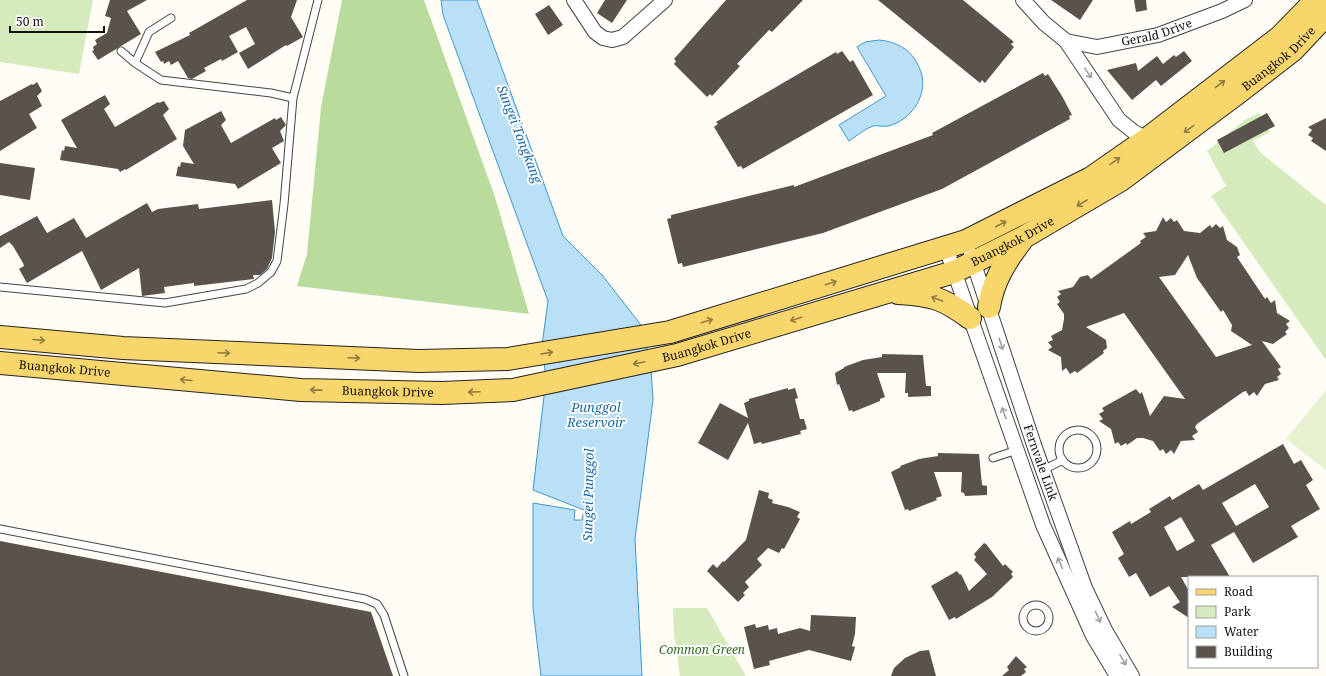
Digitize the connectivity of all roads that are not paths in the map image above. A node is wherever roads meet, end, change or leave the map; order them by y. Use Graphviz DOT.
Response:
graph roads {
  1 [pos="318,0"];
  2 [pos="574,0"];
  3 [pos="665,0"];
  4 [pos="1244,0"];
  5 [pos="1316,0"];
  6 [pos="1025,1"];
  7 [pos="1221,6"];
  8 [pos="1326,15"];
  9 [pos="171,18"];
  10 [pos="1066,41"];
  11 [pos="121,52"];
  12 [pos="135,63"];
  13 [pos="293,98"];
  14 [pos="1148,139"];
  15 [pos="1024,237"];
  16 [pos="956,245"];
  17 [pos="974,263"];
  18 [pos="954,272"];
  19 [pos="0,287"];
  20 [pos="887,292"];
  21 [pos="989,307"];
  22 [pos="970,318"];
  23 [pos="0,337"];
  24 [pos="0,363"];
  25 [pos="1017,450"];
  26 [pos="993,458"];
  27 [pos="1063,460"];
  28 [pos="1043,470"];
  29 [pos="0,530"];
  30 [pos="404,676"];
  31 [pos="1117,676"];
  32 [pos="1132,676"];
  1 -- 13 [label="lane"];
  2 -- 3 [label="street"];
  4 -- 7 [label="street, Gerald Drive"];
  14 -- 5 [label="main road, Buangkok Drive, one-way"];
  6 -- 10 [label="street, Gerald Drive"];
  7 -- 10 [label="street, Gerald Drive"];
  8 -- 15 [label="main road, Buangkok Drive, one-way"];
  9 -- 12 [label="lane"];
  10 -- 14 [label="street, Gerald Drive, one-way"];
  11 -- 12 [label="lane"];
  12 -- 13 [label="lane"];
  13 -- 19 [label="lane"];
  16 -- 14 [label="main road, Buangkok Drive, one-way"];
  15 -- 17 [label="main road, Buangkok Drive"];
  15 -- 21 [label="main road"];
  16 -- 17 [label="street, Fernvale Link"];
  16 -- 18 [label="street, Fernvale Link"];
  23 -- 16 [label="main road, Buangkok Drive, one-way"];
  17 -- 18 [label="main road, Buangkok Drive"];
  17 -- 21 [label="street, Fernvale Link"];
  18 -- 20 [label="main road, Buangkok Drive"];
  18 -- 22 [label="street, Fernvale Link"];
  22 -- 20 [label="main road, one-way"];
  20 -- 24 [label="main road, Buangkok Drive, one-way"];
  21 -- 28 [label="street, Fernvale Link, one-way"];
  25 -- 22 [label="street, Fernvale Link, one-way"];
  25 -- 26 [label="lane"];
  31 -- 25 [label="street, Fernvale Link, one-way"];
  27 -- 27 [label="lane"];
  27 -- 28 [label="lane"];
  28 -- 32 [label="street, Fernvale Link, one-way"];
  29 -- 30 [label="lane"];
}
